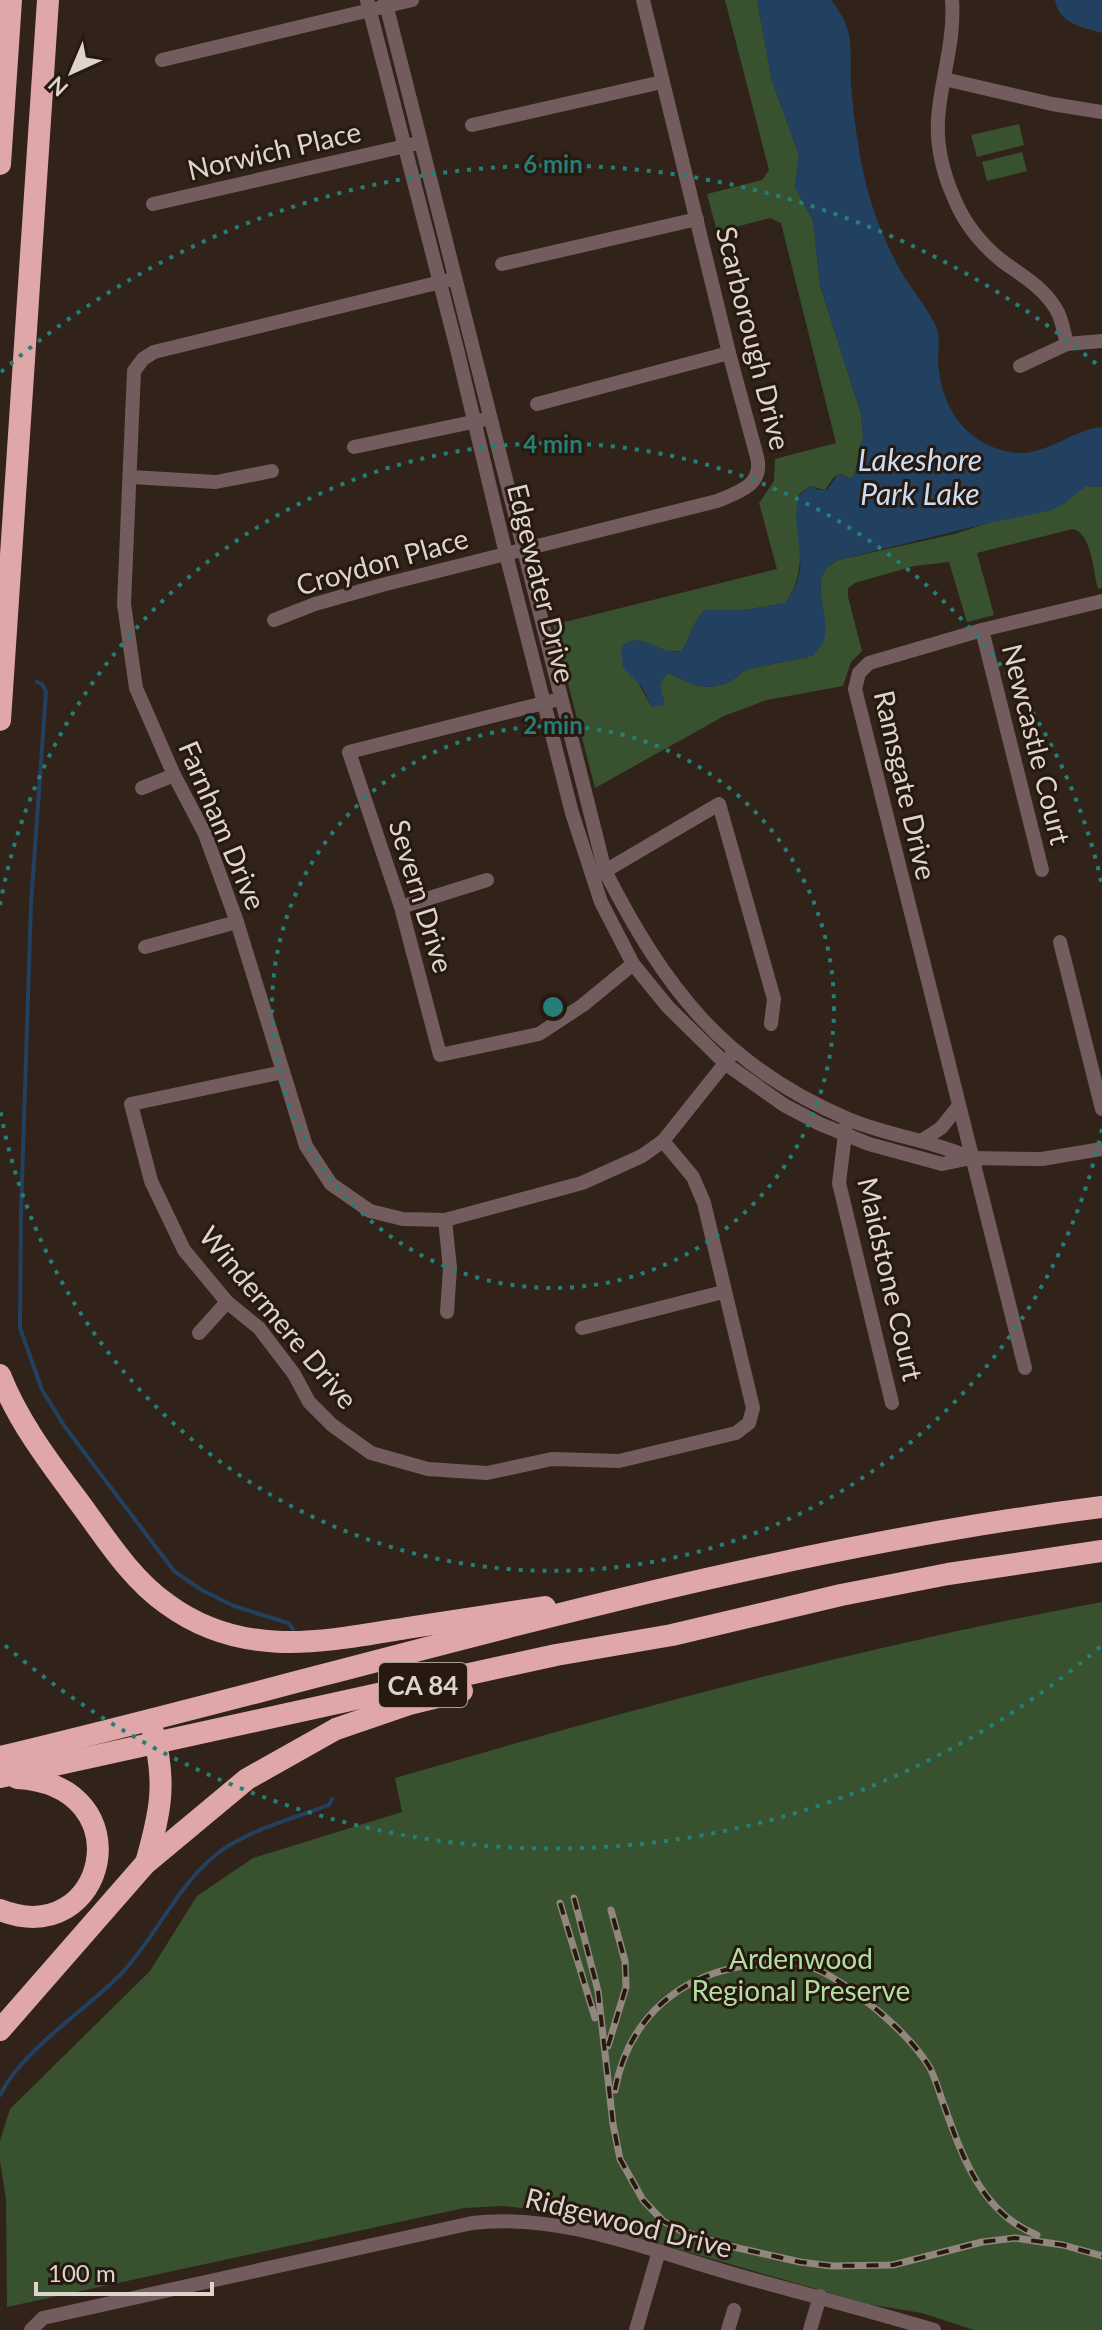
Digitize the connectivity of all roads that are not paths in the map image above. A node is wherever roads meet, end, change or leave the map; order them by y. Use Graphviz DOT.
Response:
graph roads {
  1 [pos="11,0"];
  2 [pos="48,0"];
  3 [pos="412,0"];
  4 [pos="643,0"];
  5 [pos="952,0"];
  6 [pos="385,3"];
  7 [pos="368,5"];
  8 [pos="162,60"];
  9 [pos="944,79"];
  10 [pos="662,82"];
  11 [pos="1102,112"];
  12 [pos="472,125"];
  13 [pos="413,144"];
  14 [pos="0,164"];
  15 [pos="153,204"];
  16 [pos="697,219"];
  17 [pos="502,264"];
  18 [pos="446,280"];
  19 [pos="1102,341"];
  20 [pos="1067,344"];
  21 [pos="729,353"];
  22 [pos="1020,366"];
  23 [pos="537,404"];
  24 [pos="491,418"];
  25 [pos="474,421"];
  26 [pos="354,447"];
  27 [pos="272,471"];
  28 [pos="131,477"];
  29 [pos="523,550"];
  30 [pos="506,554"];
  31 [pos="1102,601"];
  32 [pos="274,620"];
  33 [pos="982,630"];
  34 [pos="560,699"];
  35 [pos="545,703"];
  36 [pos="0,720"];
  37 [pos="174,775"];
  38 [pos="142,788"];
  39 [pos="1042,870"];
  40 [pos="599,875"];
  41 [pos="487,880"];
  42 [pos="401,907"];
  43 [pos="237,922"];
  44 [pos="1060,942"];
  45 [pos="145,947"];
  46 [pos="633,964"];
  47 [pos="771,1024"];
  48 [pos="730,1058"];
  49 [pos="283,1072"];
  50 [pos="958,1107"];
  51 [pos="1102,1109"];
  52 [pos="846,1126"];
  53 [pos="663,1141"];
  54 [pos="921,1141"];
  55 [pos="1102,1149"];
  56 [pos="971,1158"];
  57 [pos="445,1220"];
  58 [pos="723,1292"];
  59 [pos="227,1302"];
  60 [pos="447,1312"];
  61 [pos="582,1328"];
  62 [pos="199,1333"];
  63 [pos="1025,1368"];
  64 [pos="0,1375"];
  65 [pos="892,1403"];
  66 [pos="1102,1507"];
  67 [pos="1102,1551"];
  68 [pos="694,1583"];
  69 [pos="672,1635"];
  70 [pos="159,1718"];
  71 [pos="165,1742"];
  72 [pos="7,1755"];
  73 [pos="0,1777"];
  74 [pos="145,1864"];
  75 [pos="0,1910"];
  76 [pos="0,2030"];
  77 [pos="659,2251"];
  78 [pos="820,2296"];
  79 [pos="734,2310"];
  80 [pos="31,2330"];
  81 [pos="636,2330"];
  82 [pos="728,2330"];
  83 [pos="810,2330"];
  84 [pos="934,2330"];
  1 -- 14 [label="highway"];
  2 -- 36 [label="highway"];
  3 -- 6 [label="street"];
  4 -- 10 [label="street, Scarborough Drive"];
  5 -- 9 [label="street"];
  6 -- 7 [label="street"];
  6 -- 13 [label="street, Edgewater Drive"];
  7 -- 8 [label="street"];
  7 -- 13 [label="street, Edgewater Drive"];
  9 -- 11 [label="street"];
  9 -- 20 [label="street"];
  10 -- 12 [label="street"];
  10 -- 16 [label="street, Scarborough Drive"];
  13 -- 15 [label="street, Norwich Place"];
  13 -- 18 [label="street, Edgewater Drive"];
  16 -- 17 [label="street"];
  16 -- 21 [label="street, Scarborough Drive"];
  18 -- 24 [label="street, Edgewater Drive"];
  18 -- 25 [label="street, Edgewater Drive"];
  18 -- 28 [label="street, Farnham Drive"];
  19 -- 20 [label="street"];
  20 -- 22 [label="street"];
  21 -- 23 [label="street"];
  21 -- 29 [label="street, Scarborough Drive"];
  24 -- 25 [label="street"];
  24 -- 29 [label="street, Edgewater Drive"];
  25 -- 26 [label="street"];
  25 -- 30 [label="street, Edgewater Drive"];
  27 -- 28 [label="street"];
  28 -- 37 [label="street, Farnham Drive"];
  29 -- 30 [label="street, Scarborough Drive"];
  29 -- 34 [label="street, Edgewater Drive"];
  30 -- 32 [label="street, Croydon Place"];
  30 -- 35 [label="street, Edgewater Drive"];
  31 -- 33 [label="street, Ramsgate Drive"];
  33 -- 39 [label="street, Newcastle Court"];
  33 -- 50 [label="street, Ramsgate Drive"];
  34 -- 35 [label="street, Severn Drive"];
  34 -- 40 [label="street, Edgewater Drive"];
  35 -- 40 [label="street, Edgewater Drive"];
  35 -- 42 [label="street, Severn Drive"];
  37 -- 38 [label="street"];
  37 -- 43 [label="street, Farnham Drive"];
  40 -- 46 [label="street, Edgewater Drive"];
  40 -- 47 [label="street"];
  40 -- 48 [label="street, Edgewater Drive"];
  41 -- 42 [label="street"];
  42 -- 46 [label="street, Severn Drive"];
  43 -- 45 [label="street"];
  43 -- 49 [label="street, Farnham Drive"];
  44 -- 51 [label="street"];
  46 -- 48 [label="street, Edgewater Drive"];
  48 -- 52 [label="street, Edgewater Drive"];
  48 -- 53 [label="street, Farnham Drive"];
  49 -- 57 [label="street, Farnham Drive"];
  49 -- 59 [label="street, Windermere Drive"];
  50 -- 54 [label="street"];
  50 -- 56 [label="street, Ramsgate Drive"];
  52 -- 54 [label="street, Edgewater Drive"];
  52 -- 56 [label="street, Edgewater Drive"];
  52 -- 65 [label="street, Maidstone Court"];
  53 -- 57 [label="street, Farnham Drive"];
  53 -- 58 [label="street, Windermere Drive"];
  54 -- 56 [label="street, Edgewater Drive"];
  55 -- 56 [label="street, Edgewater Drive"];
  56 -- 63 [label="street, Ramsgate Drive"];
  57 -- 60 [label="street"];
  58 -- 59 [label="street, Windermere Drive"];
  58 -- 61 [label="street"];
  59 -- 62 [label="street"];
  64 -- 68 [label="highway"];
  66 -- 68 [label="highway"];
  67 -- 69 [label="highway, CA 84"];
  68 -- 70 [label="highway"];
  69 -- 71 [label="highway, CA 84"];
  69 -- 74 [label="highway"];
  70 -- 71 [label="highway"];
  70 -- 72 [label="highway"];
  71 -- 73 [label="highway, CA 84"];
  71 -- 74 [label="highway"];
  73 -- 75 [label="highway"];
  74 -- 76 [label="highway"];
  77 -- 78 [label="street, Ridgewood Drive"];
  77 -- 80 [label="street, Ridgewood Drive"];
  77 -- 81 [label="street"];
  78 -- 83 [label="street"];
  78 -- 84 [label="street, Ridgewood Drive"];
  79 -- 82 [label="street"];
}
